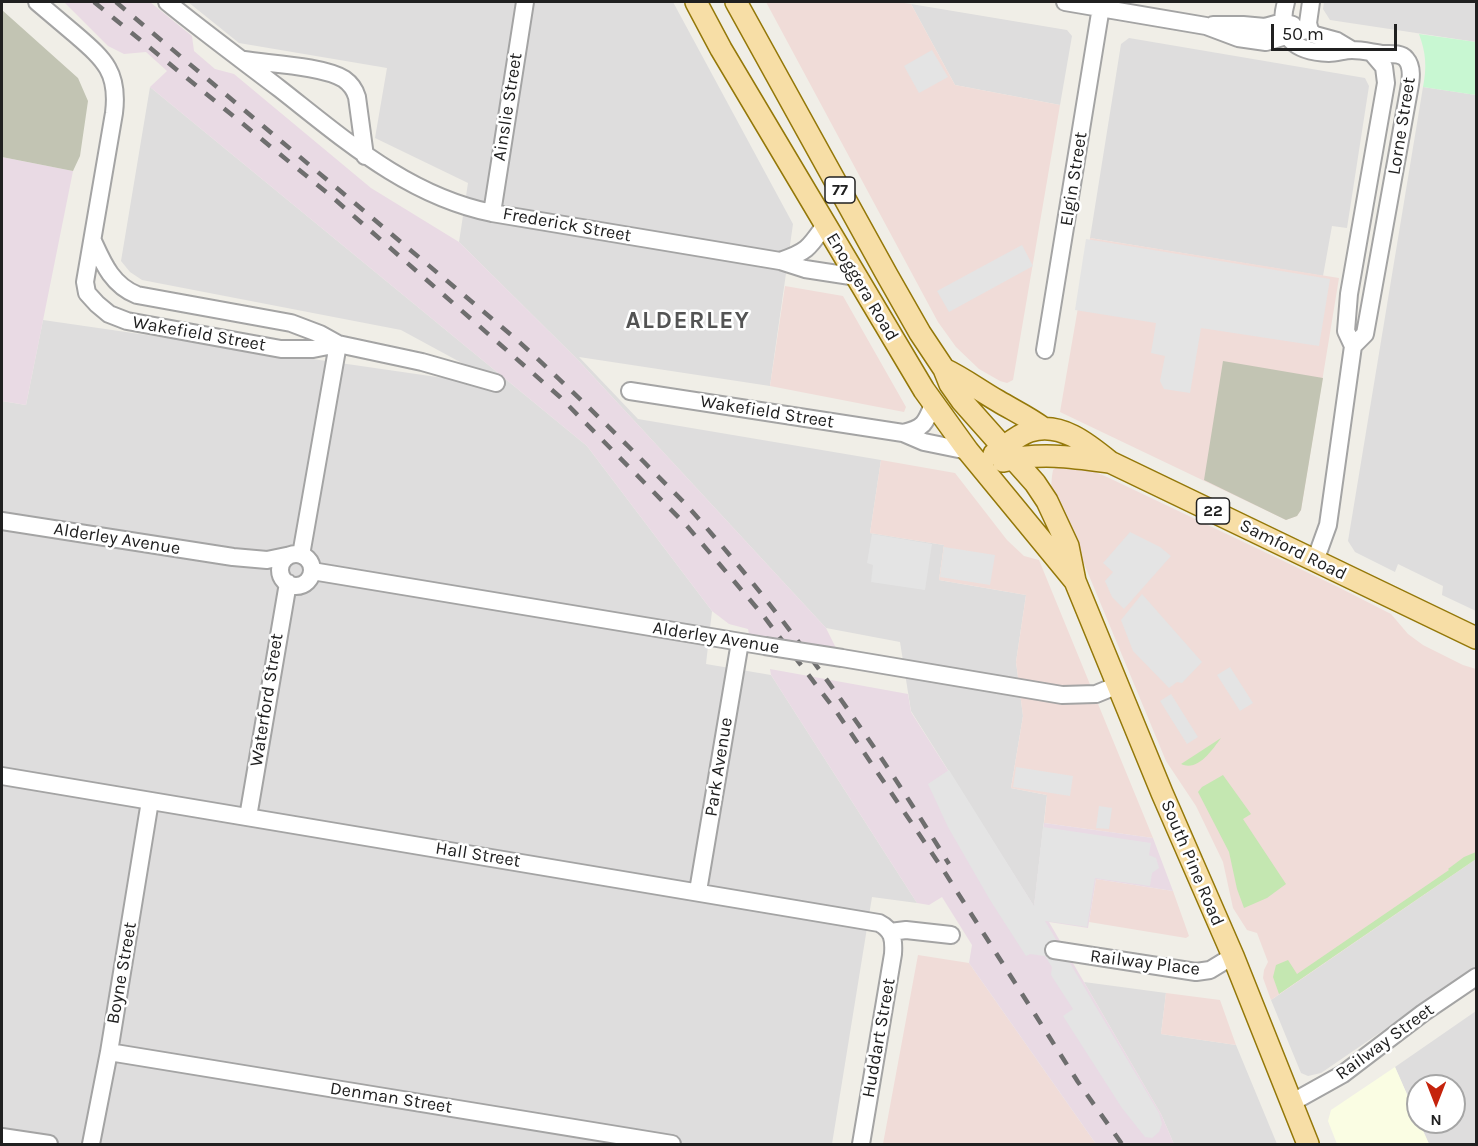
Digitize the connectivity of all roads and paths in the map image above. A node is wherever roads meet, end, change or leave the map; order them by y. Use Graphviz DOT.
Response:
graph roads {
  1 [pos="37,2"];
  2 [pos="167,2"];
  3 [pos="525,2"];
  4 [pos="696,2"];
  5 [pos="1073,2"];
  6 [pos="1286,2"];
  7 [pos="1311,2"];
  8 [pos="739,4"];
  9 [pos="1101,7"];
  10 [pos="1285,29"];
  11 [pos="1314,39"];
  12 [pos="1372,53"];
  13 [pos="240,59"];
  14 [pos="365,156"];
  15 [pos="492,213"];
  16 [pos="825,225"];
  17 [pos="93,241"];
  18 [pos="780,261"];
  19 [pos="857,277"];
  20 [pos="338,344"];
  21 [pos="1353,346"];
  22 [pos="1045,350"];
  23 [pos="944,369"];
  24 [pos="496,383"];
  25 [pos="630,391"];
  26 [pos="934,402"];
  27 [pos="1022,413"];
  28 [pos="1043,428"];
  29 [pos="903,433"];
  30 [pos="1011,448"];
  31 [pos="978,462"];
  32 [pos="1110,462"];
  33 [pos="2,520"];
  34 [pos="296,555"];
  35 [pos="233,557"];
  36 [pos="1315,561"];
  37 [pos="312,571"];
  38 [pos="1075,581"];
  39 [pos="286,582"];
  40 [pos="1476,638"];
  41 [pos="740,642"];
  42 [pos="1118,685"];
  43 [pos="2,776"];
  44 [pos="150,801"];
  45 [pos="248,817"];
  46 [pos="698,891"];
  47 [pos="890,932"];
  48 [pos="951,935"];
  49 [pos="1054,950"];
  50 [pos="1233,956"];
  51 [pos="1476,977"];
  52 [pos="109,1052"];
  53 [pos="1291,1103"];
  54 [pos="2,1137"];
  55 [pos="48,1144"];
  56 [pos="91,1144"];
  57 [pos="672,1144"];
  58 [pos="861,1144"];
  59 [pos="1308,1144"];
  1 -- 17 [label="street, Wakefield Street"];
  2 -- 13 [label="street, Frederick Street"];
  3 -- 15 [label="street, Ainslie Street"];
  4 -- 16 [label="main road, Enoggera Road / 77"];
  5 -- 9 [label="street"];
  6 -- 10 [label="street"];
  7 -- 11 [label="street"];
  8 -- 23 [label="main road, Enoggera Road / 77"];
  9 -- 10 [label="street"];
  9 -- 22 [label="street, Elgin Street"];
  10 -- 11 [label="street"];
  10 -- 11 [label="street"];
  11 -- 12 [label="street"];
  12 -- 21 [label="street, Lorne Street"];
  12 -- 21 [label="street, Lorne Street"];
  13 -- 14 [label="street, Frederick Street"];
  13 -- 14 [label="street, Frederick Street"];
  14 -- 15 [label="street, Frederick Street"];
  15 -- 18 [label="street, Frederick Street"];
  16 -- 18 [label="street"];
  16 -- 19 [label="main road, Enoggera Road / 77"];
  17 -- 20 [label="street, Wakefield Street"];
  17 -- 20 [label="street, Wakefield Street"];
  18 -- 19 [label="street, Frederick Street"];
  19 -- 26 [label="main road, Enoggera Road / 77"];
  20 -- 24 [label="street, Wakefield Street"];
  20 -- 34 [label="street"];
  21 -- 36 [label="street, Lorne Street"];
  23 -- 27 [label="main road"];
  23 -- 30 [label="main road, Enoggera Road / 77"];
  25 -- 29 [label="street, Wakefield Street"];
  26 -- 29 [label="street"];
  26 -- 31 [label="main road, Enoggera Road / 77"];
  27 -- 28 [label="main road"];
  27 -- 30 [label="main road"];
  28 -- 30 [label="main road, Samford Road / 22"];
  28 -- 32 [label="main road, Samford Road / 22"];
  29 -- 31 [label="street, Wakefield Street"];
  30 -- 31 [label="main road, Samford Road / 22"];
  30 -- 32 [label="main road, Samford Road / 22"];
  30 -- 38 [label="main road, South Pine Road"];
  31 -- 38 [label="main road, South Pine Road"];
  32 -- 36 [label="main road, Samford Road / 22"];
  33 -- 35 [label="street, Alderley Avenue"];
  34 -- 35 [label="street, Alderley Avenue"];
  34 -- 37 [label="street"];
  34 -- 39 [label="street"];
  35 -- 39 [label="street, Alderley Avenue"];
  36 -- 40 [label="main road, Samford Road / 22"];
  37 -- 39 [label="street"];
  37 -- 41 [label="street, Alderley Avenue"];
  38 -- 42 [label="main road, South Pine Road"];
  39 -- 45 [label="street, Waterford Street"];
  41 -- 42 [label="street, Alderley Avenue, bridge"];
  41 -- 46 [label="street, Park Avenue"];
  42 -- 50 [label="main road, South Pine Road"];
  43 -- 44 [label="street, Hall Street"];
  44 -- 45 [label="street, Hall Street"];
  44 -- 52 [label="street, Boyne Street"];
  45 -- 46 [label="street, Hall Street"];
  46 -- 47 [label="street, Hall Street"];
  47 -- 48 [label="street, Hall Street"];
  47 -- 58 [label="street, Huddart Street"];
  49 -- 50 [label="street, Railway Place"];
  50 -- 53 [label="main road, South Pine Road"];
  51 -- 53 [label="street, Railway Street"];
  52 -- 56 [label="street, Boyne Street"];
  52 -- 57 [label="street, Denman Street"];
  53 -- 59 [label="main road, South Pine Road"];
  54 -- 55 [label="street"];
}
